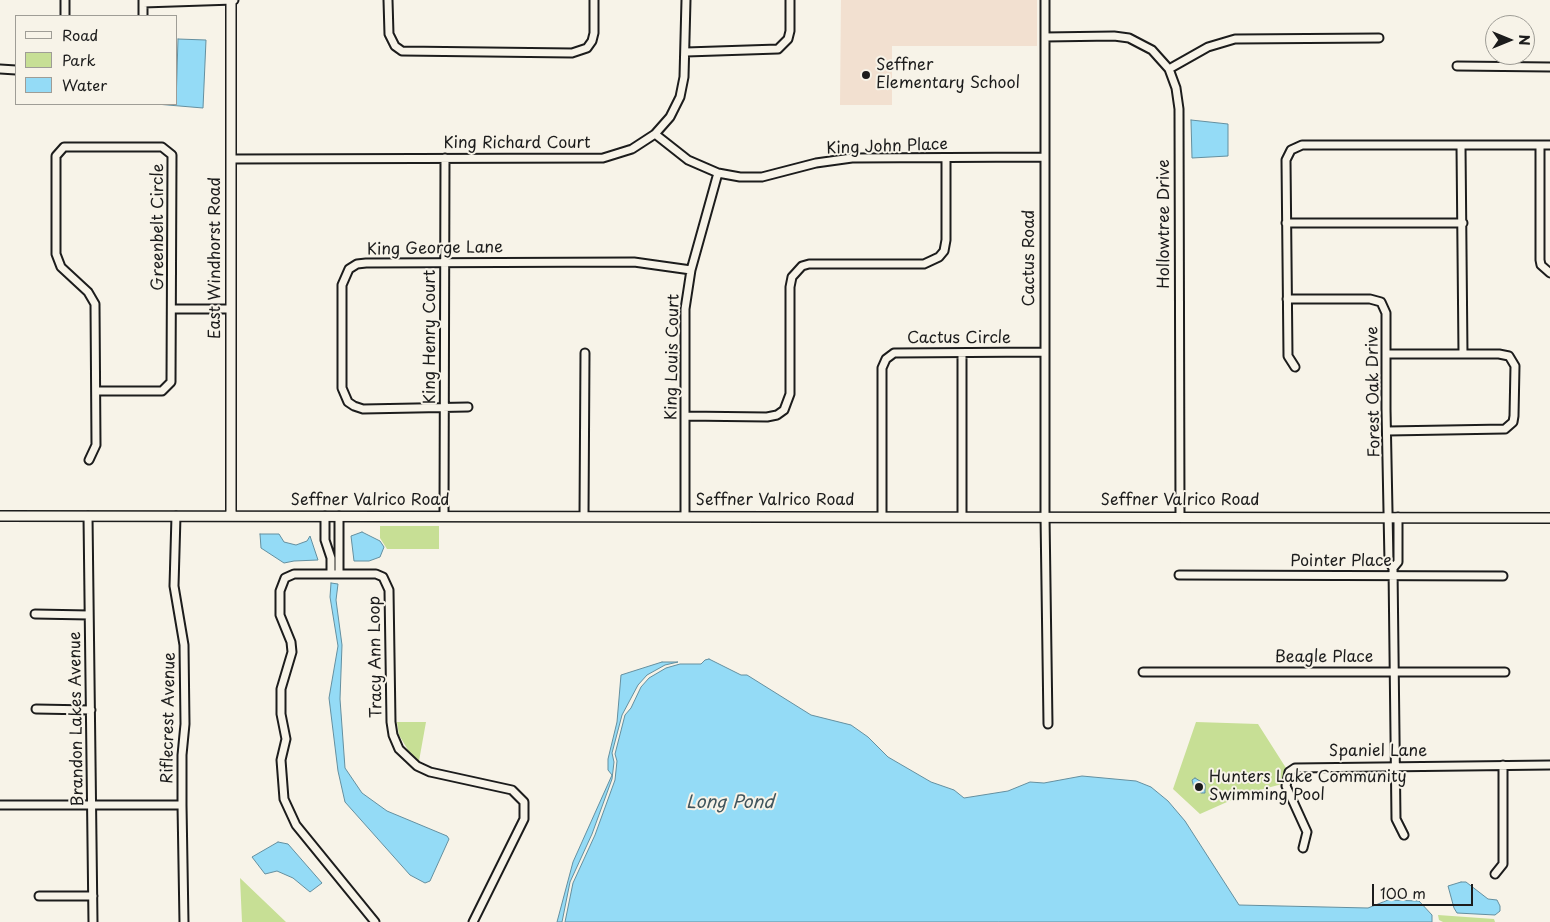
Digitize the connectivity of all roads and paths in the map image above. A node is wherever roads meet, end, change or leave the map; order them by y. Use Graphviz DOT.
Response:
graph roads {
  1 [pos="66,0"];
  2 [pos="232,0"];
  3 [pos="388,0"];
  4 [pos="594,0"];
  5 [pos="686,0"];
  6 [pos="790,0"];
  7 [pos="1045,0"];
  8 [pos="143,2"];
  9 [pos="65,15"];
  10 [pos="143,15"];
  11 [pos="1045,37"];
  12 [pos="1379,38"];
  13 [pos="686,52"];
  14 [pos="1457,66"];
  15 [pos="1550,66"];
  16 [pos="0,69"];
  17 [pos="1169,69"];
  18 [pos="15,70"];
  19 [pos="655,134"];
  20 [pos="1540,145"];
  21 [pos="1550,145"];
  22 [pos="1461,146"];
  23 [pos="1044,157"];
  24 [pos="445,158"];
  25 [pos="946,158"];
  26 [pos="231,159"];
  27 [pos="718,173"];
  28 [pos="1286,222"];
  29 [pos="1463,223"];
  30 [pos="445,262"];
  31 [pos="691,270"];
  32 [pos="1550,273"];
  33 [pos="1287,299"];
  34 [pos="173,309"];
  35 [pos="230,309"];
  36 [pos="1044,352"];
  37 [pos="585,353"];
  38 [pos="962,353"];
  39 [pos="1386,354"];
  40 [pos="1463,354"];
  41 [pos="1295,367"];
  42 [pos="96,391"];
  43 [pos="468,407"];
  44 [pos="444,408"];
  45 [pos="685,416"];
  46 [pos="1388,431"];
  47 [pos="89,460"];
  48 [pos="0,516"];
  49 [pos="88,516"];
  50 [pos="176,516"];
  51 [pos="231,516"];
  52 [pos="325,516"];
  53 [pos="339,516"];
  54 [pos="444,516"];
  55 [pos="584,516"];
  56 [pos="685,516"];
  57 [pos="1045,516"];
  58 [pos="1180,516"];
  59 [pos="882,517"];
  60 [pos="962,517"];
  61 [pos="1394,517"];
  62 [pos="1550,518"];
  63 [pos="326,543"];
  64 [pos="339,543"];
  65 [pos="335,574"];
  66 [pos="1179,575"];
  67 [pos="1393,576"];
  68 [pos="1503,576"];
  69 [pos="35,614"];
  70 [pos="89,616"];
  71 [pos="1394,671"];
  72 [pos="1143,672"];
  73 [pos="1505,672"];
  74 [pos="36,709"];
  75 [pos="91,710"];
  76 [pos="1048,724"];
  77 [pos="1503,765"];
  78 [pos="1550,765"];
  79 [pos="1395,766"];
  80 [pos="0,804"];
  81 [pos="92,805"];
  82 [pos="182,805"];
  83 [pos="1404,835"];
  84 [pos="1303,848"];
  85 [pos="1495,874"];
  86 [pos="39,896"];
  87 [pos="93,896"];
  88 [pos="92,922"];
  89 [pos="184,922"];
  90 [pos="374,922"];
  91 [pos="473,922"];
  1 -- 9 [label="street"];
  2 -- 8 [label="street"];
  2 -- 26 [label="street, East Windhorst Road"];
  3 -- 4 [label="street"];
  5 -- 13 [label="street, King Richard Court"];
  6 -- 13 [label="street"];
  7 -- 11 [label="street, Cactus Road"];
  8 -- 10 [label="street"];
  11 -- 17 [label="street, Hollowtree Drive"];
  11 -- 23 [label="street, Cactus Road"];
  12 -- 17 [label="street"];
  13 -- 19 [label="street, King Richard Court"];
  14 -- 15 [label="street"];
  16 -- 18 [label="street"];
  17 -- 58 [label="street, Hollowtree Drive"];
  19 -- 24 [label="street, King Richard Court"];
  19 -- 27 [label="street, King John Place"];
  20 -- 21 [label="street"];
  20 -- 22 [label="street"];
  20 -- 32 [label="street"];
  22 -- 28 [label="street"];
  22 -- 29 [label="street"];
  23 -- 25 [label="street, King John Place"];
  23 -- 36 [label="street, Cactus Road"];
  24 -- 26 [label="street, King Richard Court"];
  24 -- 30 [label="street, King Henry Court"];
  25 -- 27 [label="street, King John Place"];
  25 -- 45 [label="street"];
  26 -- 35 [label="street, East Windhorst Road"];
  27 -- 31 [label="street, King Louis Court"];
  28 -- 29 [label="street"];
  28 -- 33 [label="street"];
  29 -- 40 [label="street"];
  30 -- 31 [label="street, King George Lane"];
  30 -- 44 [label="street, King Henry Court"];
  30 -- 44 [label="street, King George Lane"];
  31 -- 45 [label="street, King Louis Court"];
  33 -- 39 [label="street, Forest Oak Drive"];
  33 -- 41 [label="street"];
  34 -- 35 [label="street"];
  34 -- 42 [label="street, Greenbelt Circle"];
  34 -- 42 [label="street, Greenbelt Circle"];
  35 -- 51 [label="street, East Windhorst Road"];
  36 -- 38 [label="street, Cactus Circle"];
  36 -- 57 [label="street, Cactus Road"];
  37 -- 55 [label="street"];
  38 -- 59 [label="street, Cactus Circle"];
  38 -- 60 [label="street"];
  39 -- 40 [label="street"];
  39 -- 46 [label="street, Forest Oak Drive"];
  40 -- 46 [label="street"];
  42 -- 47 [label="street, Greenbelt Circle"];
  43 -- 44 [label="street, King George Lane"];
  44 -- 54 [label="street, King Henry Court"];
  45 -- 56 [label="street, King Louis Court"];
  46 -- 61 [label="street, Forest Oak Drive"];
  48 -- 49 [label="street, Seffner Valrico Road"];
  49 -- 50 [label="street, Seffner Valrico Road"];
  49 -- 70 [label="street, Brandon Lakes Avenue"];
  50 -- 51 [label="street, Seffner Valrico Road"];
  50 -- 82 [label="street, Riflecrest Avenue"];
  51 -- 52 [label="street, Seffner Valrico Road"];
  52 -- 53 [label="street, Seffner Valrico Road"];
  52 -- 63 [label="street"];
  53 -- 54 [label="street, Seffner Valrico Road"];
  53 -- 64 [label="street"];
  54 -- 55 [label="street, Seffner Valrico Road"];
  55 -- 56 [label="street, Seffner Valrico Road"];
  56 -- 59 [label="street, Seffner Valrico Road"];
  57 -- 58 [label="street, Seffner Valrico Road"];
  57 -- 60 [label="street, Seffner Valrico Road"];
  57 -- 76 [label="street, Cactus Road"];
  58 -- 61 [label="street, Seffner Valrico Road"];
  59 -- 60 [label="street, Seffner Valrico Road"];
  61 -- 62 [label="street, Seffner Valrico Road"];
  61 -- 67 [label="street, Forest Oak Drive"];
  63 -- 64 [label="street"];
  63 -- 65 [label="street"];
  64 -- 65 [label="street"];
  65 -- 90 [label="street, Tracy Ann Loop"];
  65 -- 91 [label="street, Tracy Ann Loop"];
  66 -- 67 [label="street, Pointer Place"];
  67 -- 68 [label="street, Pointer Place"];
  67 -- 71 [label="street, Forest Oak Drive"];
  69 -- 70 [label="street"];
  70 -- 75 [label="street, Brandon Lakes Avenue"];
  71 -- 72 [label="street, Beagle Place"];
  71 -- 73 [label="street, Beagle Place"];
  71 -- 79 [label="street, Forest Oak Drive"];
  74 -- 75 [label="street"];
  75 -- 81 [label="street, Brandon Lakes Avenue"];
  77 -- 78 [label="street, Spaniel Lane"];
  77 -- 79 [label="street, Spaniel Lane"];
  77 -- 85 [label="street"];
  79 -- 83 [label="street, Forest Oak Drive"];
  79 -- 84 [label="street, Spaniel Lane"];
  80 -- 81 [label="street"];
  81 -- 82 [label="street"];
  81 -- 87 [label="street, Brandon Lakes Avenue"];
  82 -- 89 [label="street, Riflecrest Avenue"];
  86 -- 87 [label="street"];
  87 -- 88 [label="street, Brandon Lakes Avenue"];
}
